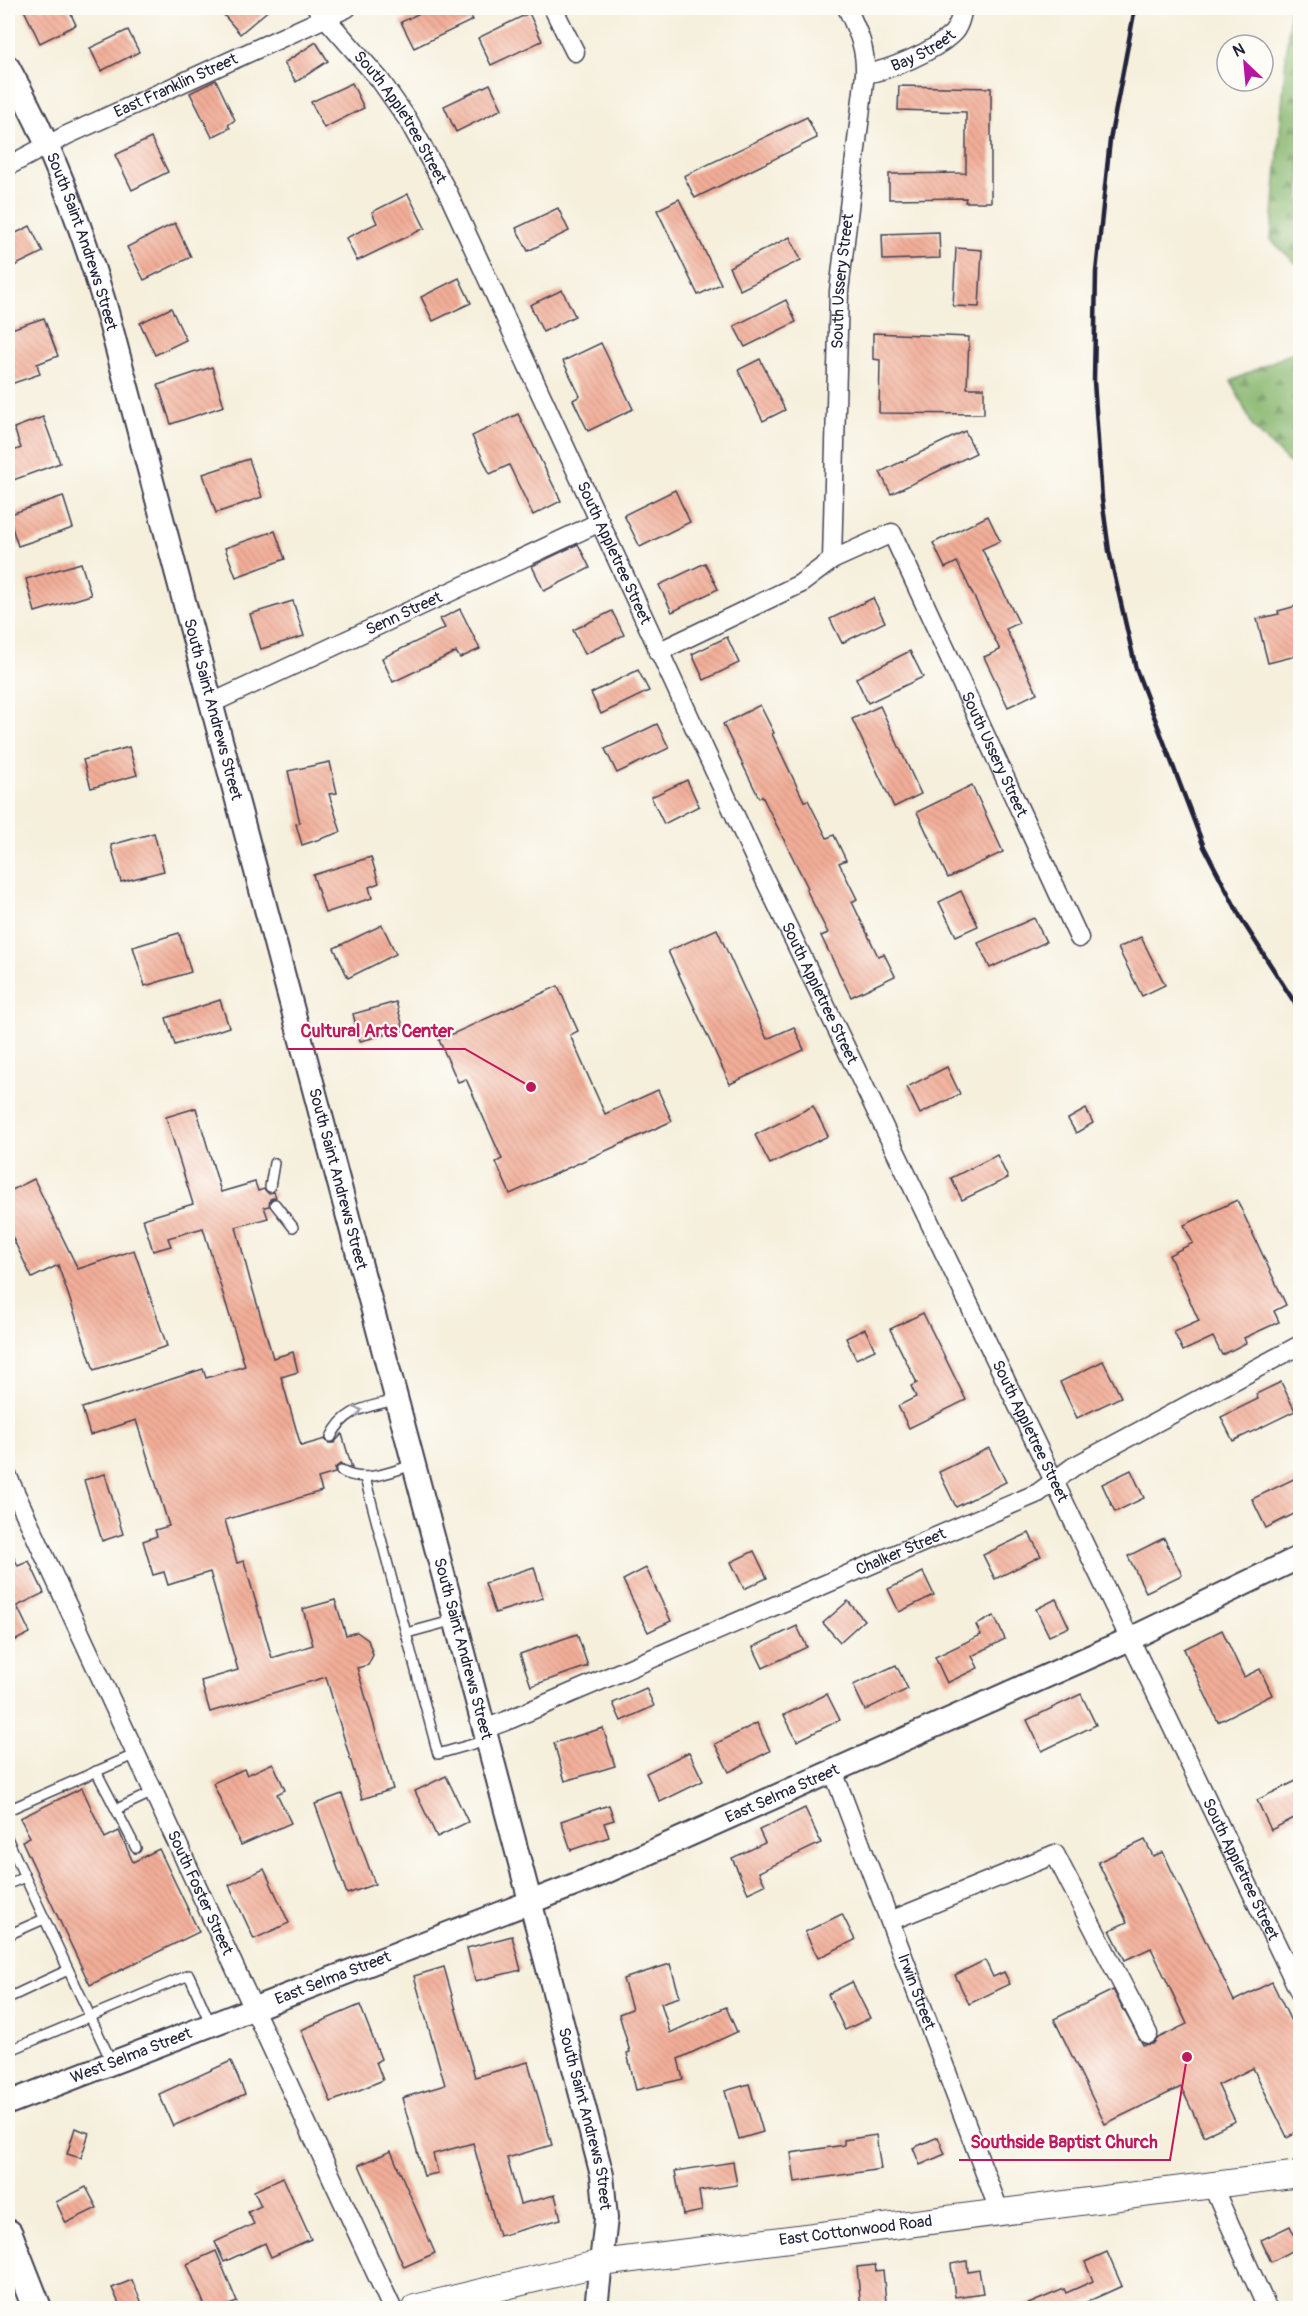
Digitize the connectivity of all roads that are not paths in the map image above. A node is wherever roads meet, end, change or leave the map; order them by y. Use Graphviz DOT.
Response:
graph roads {
  1 [pos="347,8"];
  2 [pos="553,8"];
  3 [pos="847,8"];
  4 [pos="963,8"];
  5 [pos="321,12"];
  6 [pos="575,52"];
  7 [pos="8,67"];
  8 [pos="865,74"];
  9 [pos="48,144"];
  10 [pos="8,166"];
  11 [pos="600,522"];
  12 [pos="832,560"];
  13 [pos="658,652"];
  14 [pos="210,704"];
  15 [pos="1079,938"];
  16 [pos="274,1163"];
  17 [pos="270,1187"];
  18 [pos="275,1204"];
  19 [pos="293,1227"];
  20 [pos="1300,1345"];
  21 [pos="396,1399"];
  22 [pos="331,1437"];
  23 [pos="414,1465"];
  24 [pos="341,1471"];
  25 [pos="8,1477"];
  26 [pos="365,1478"];
  27 [pos="1054,1481"];
  28 [pos="1300,1557"];
  29 [pos="455,1620"];
  30 [pos="407,1633"];
  31 [pos="1131,1639"];
  32 [pos="486,1734"];
  33 [pos="136,1754"];
  34 [pos="832,1771"];
  35 [pos="96,1772"];
  36 [pos="153,1792"];
  37 [pos="117,1809"];
  38 [pos="8,1810"];
  39 [pos="8,1840"];
  40 [pos="136,1848"];
  41 [pos="25,1877"];
  42 [pos="8,1884"];
  43 [pos="531,1902"];
  44 [pos="44,1919"];
  45 [pos="890,1921"];
  46 [pos="8,1935"];
  47 [pos="68,1970"];
  48 [pos="1300,1993"];
  49 [pos="8,1998"];
  50 [pos="254,2009"];
  51 [pos="90,2015"];
  52 [pos="211,2025"];
  53 [pos="1148,2034"];
  54 [pos="8,2051"];
  55 [pos="112,2063"];
  56 [pos="8,2103"];
  57 [pos="1300,2174"];
  58 [pos="1212,2185"];
  59 [pos="1000,2213"];
  60 [pos="8,2234"];
  61 [pos="601,2263"];
  62 [pos="37,2308"];
  63 [pos="392,2308"];
  64 [pos="415,2308"];
  65 [pos="596,2308"];
  66 [pos="1267,2308"];
  1 -- 5 [label="street, East Franklin Street"];
  2 -- 6 [label="street"];
  3 -- 8 [label="street, South Ussery Street"];
  4 -- 8 [label="street, Bay Street"];
  5 -- 9 [label="street, East Franklin Street"];
  5 -- 11 [label="street, South Appletree Street"];
  7 -- 9 [label="street, South Saint Andrews Street"];
  8 -- 12 [label="street, South Ussery Street"];
  9 -- 10 [label="street, East Franklin Street"];
  9 -- 14 [label="street, South Saint Andrews Street"];
  11 -- 13 [label="street, South Appletree Street"];
  11 -- 14 [label="street, Senn Street"];
  12 -- 13 [label="street, South Ussery Street"];
  12 -- 15 [label="street, South Ussery Street"];
  13 -- 27 [label="street, South Appletree Street"];
  14 -- 21 [label="street, South Saint Andrews Street"];
  16 -- 17 [label="lane"];
  18 -- 19 [label="lane"];
  20 -- 27 [label="street, Chalker Street"];
  22 -- 21 [label="lane, one-way"];
  21 -- 23 [label="street, South Saint Andrews Street"];
  23 -- 26 [label="lane"];
  23 -- 29 [label="street, South Saint Andrews Street"];
  24 -- 26 [label="lane"];
  25 -- 33 [label="street, South Foster Street"];
  26 -- 30 [label="lane"];
  27 -- 31 [label="street, South Appletree Street"];
  27 -- 32 [label="street, Chalker Street"];
  28 -- 31 [label="street, East Selma Street"];
  29 -- 30 [label="lane"];
  29 -- 32 [label="street, South Saint Andrews Street"];
  30 -- 32 [label="lane"];
  31 -- 34 [label="street, East Selma Street"];
  31 -- 48 [label="street, South Appletree Street"];
  32 -- 43 [label="street, South Saint Andrews Street"];
  33 -- 35 [label="lane"];
  33 -- 36 [label="street, South Foster Street"];
  34 -- 43 [label="street, East Selma Street"];
  34 -- 45 [label="street, Irwin Street"];
  35 -- 37 [label="lane"];
  35 -- 38 [label="lane"];
  36 -- 37 [label="lane"];
  36 -- 50 [label="street, South Foster Street"];
  37 -- 40 [label="lane"];
  39 -- 41 [label="lane"];
  41 -- 42 [label="lane"];
  41 -- 44 [label="lane"];
  43 -- 50 [label="street, East Selma Street"];
  43 -- 61 [label="street, South Saint Andrews Street"];
  44 -- 46 [label="lane"];
  44 -- 47 [label="lane"];
  45 -- 53 [label="street"];
  45 -- 59 [label="street, Irwin Street"];
  47 -- 49 [label="lane"];
  47 -- 51 [label="lane"];
  50 -- 52 [label="street, West Selma Street"];
  50 -- 63 [label="street, South Foster Street"];
  51 -- 52 [label="lane"];
  51 -- 54 [label="lane"];
  51 -- 55 [label="lane"];
  52 -- 55 [label="street, West Selma Street"];
  55 -- 56 [label="street, West Selma Street"];
  57 -- 58 [label="main road, East Cottonwood Road"];
  58 -- 59 [label="main road, East Cottonwood Road"];
  58 -- 66 [label="street"];
  59 -- 61 [label="main road, East Cottonwood Road"];
  60 -- 62 [label="main road"];
  61 -- 64 [label="main road, East Cottonwood Road"];
  61 -- 65 [label="street, South Saint Andrews Street"];
}
